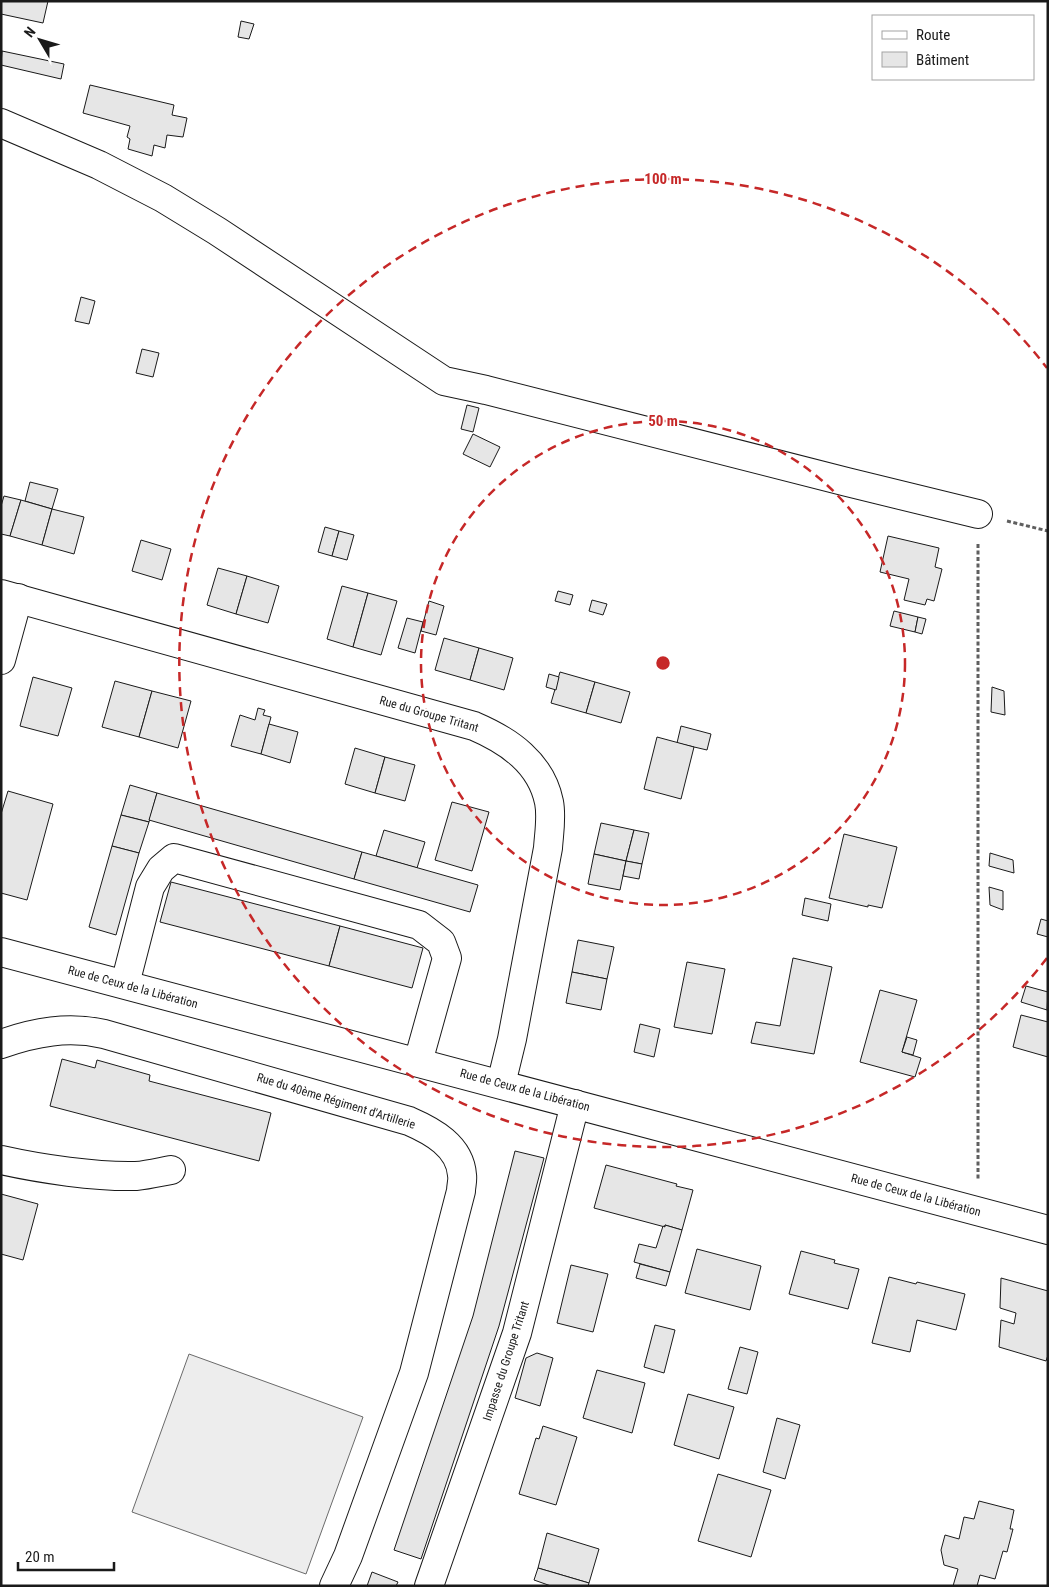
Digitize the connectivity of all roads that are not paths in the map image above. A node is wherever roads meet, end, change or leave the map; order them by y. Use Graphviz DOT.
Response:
graph roads {
  1 [pos="1,124"];
  2 [pos="978,514"];
  3 [pos="10,596"];
  4 [pos="1,660"];
  5 [pos="1,952"];
  6 [pos="125,984"];
  7 [pos="1,1044"];
  8 [pos="418,1062"];
  9 [pos="501,1084"];
  10 [pos="575,1104"];
  11 [pos="1,1160"];
  12 [pos="171,1170"];
  13 [pos="1048,1230"];
  14 [pos="334,1586"];
  15 [pos="429,1586"];
  1 -- 2 [label="street"];
  3 -- 4 [label="street"];
  3 -- 9 [label="street, Rue du Groupe Tritant"];
  5 -- 6 [label="street, Rue de Ceux de la Libération"];
  6 -- 8 [label="street, Rue de Ceux de la Libération"];
  6 -- 8 [label="street"];
  7 -- 14 [label="street, Rue du 40ème Régiment d'Artillerie"];
  8 -- 9 [label="street, Rue de Ceux de la Libération"];
  9 -- 10 [label="street, Rue de Ceux de la Libération"];
  10 -- 13 [label="street, Rue de Ceux de la Libération"];
  10 -- 15 [label="street, Impasse du Groupe Tritant"];
  11 -- 12 [label="street"];
}
